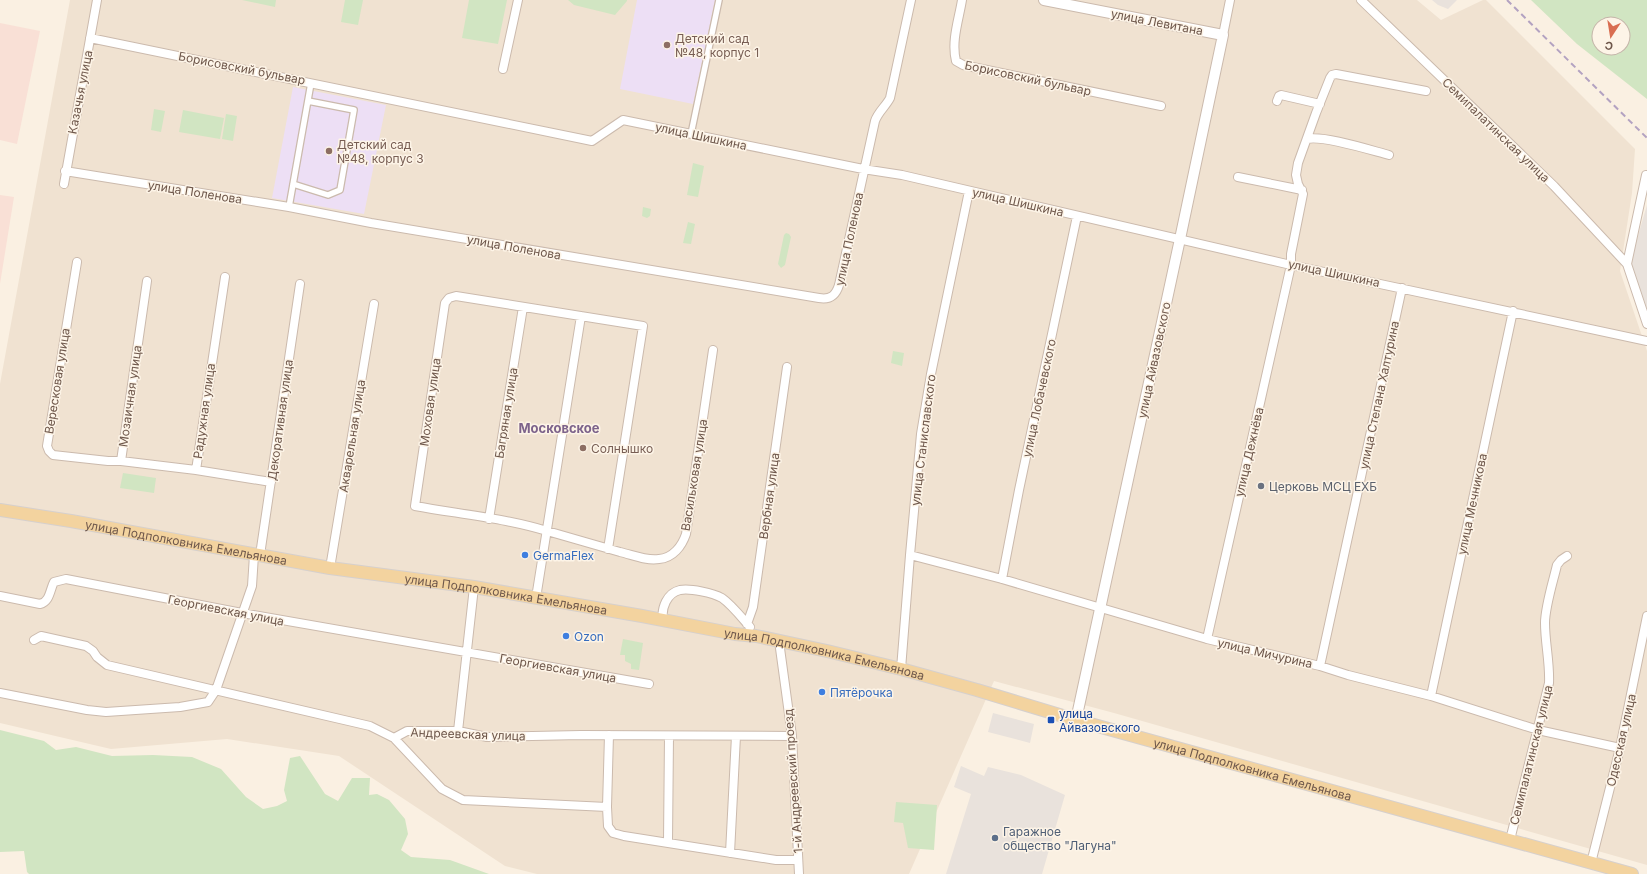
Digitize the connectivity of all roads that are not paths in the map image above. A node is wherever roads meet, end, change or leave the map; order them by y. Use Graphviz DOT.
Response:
graph roads {
  1 [pos="98,0"];
  2 [pos="518,0"];
  3 [pos="719,0"];
  4 [pos="911,0"];
  5 [pos="962,0"];
  6 [pos="1044,0"];
  7 [pos="1230,0"];
  8 [pos="1361,0"];
  9 [pos="1223,35"];
  10 [pos="90,38"];
  11 [pos="504,69"];
  12 [pos="311,83"];
  13 [pos="1426,91"];
  14 [pos="393,99"];
  15 [pos="308,101"];
  16 [pos="1277,101"];
  17 [pos="1320,104"];
  18 [pos="1161,106"];
  19 [pos="691,134"];
  20 [pos="1307,139"];
  21 [pos="1389,155"];
  22 [pos="863,169"];
  23 [pos="66,171"];
  24 [pos="1646,175"];
  25 [pos="1238,177"];
  26 [pos="64,184"];
  27 [pos="293,184"];
  28 [pos="969,190"];
  29 [pos="1302,190"];
  30 [pos="289,207"];
  31 [pos="1077,216"];
  32 [pos="1180,239"];
  33 [pos="77,262"];
  34 [pos="1627,264"];
  35 [pos="1292,265"];
  36 [pos="225,277"];
  37 [pos="148,281"];
  38 [pos="300,284"];
  39 [pos="1402,288"];
  40 [pos="374,304"];
  41 [pos="523,307"];
  42 [pos="1513,311"];
  43 [pos="581,316"];
  44 [pos="1647,324"];
  45 [pos="1647,341"];
  46 [pos="713,350"];
  47 [pos="787,368"];
  48 [pos="121,460"];
  49 [pos="196,470"];
  50 [pos="271,482"];
  51 [pos="0,510"];
  52 [pos="489,519"];
  53 [pos="547,531"];
  54 [pos="608,549"];
  55 [pos="257,555"];
  56 [pos="910,555"];
  57 [pos="1567,556"];
  58 [pos="330,568"];
  59 [pos="1002,579"];
  60 [pos="474,587"];
  61 [pos="0,596"];
  62 [pos="536,598"];
  63 [pos="1100,608"];
  64 [pos="242,613"];
  65 [pos="1647,616"];
  66 [pos="663,620"];
  67 [pos="747,624"];
  68 [pos="756,636"];
  69 [pos="1207,639"];
  70 [pos="34,640"];
  71 [pos="780,641"];
  72 [pos="466,653"];
  73 [pos="1320,666"];
  74 [pos="901,669"];
  75 [pos="649,684"];
  76 [pos="216,690"];
  77 [pos="0,693"];
  78 [pos="1432,696"];
  79 [pos="1076,720"];
  80 [pos="1538,730"];
  81 [pos="458,732"];
  82 [pos="609,735"];
  83 [pos="669,736"];
  84 [pos="736,736"];
  85 [pos="792,736"];
  86 [pos="394,738"];
  87 [pos="1620,748"];
  88 [pos="607,807"];
  89 [pos="1510,840"];
  90 [pos="668,842"];
  91 [pos="730,853"];
  92 [pos="798,860"];
  93 [pos="1591,863"];
  94 [pos="799,874"];
  95 [pos="1632,874"];
  1 -- 10 [label="street, Казачья улица"];
  2 -- 11 [label="street"];
  3 -- 19 [label="street"];
  4 -- 22 [label="street, улица Поленова"];
  5 -- 18 [label="street, Борисовский бульвар"];
  6 -- 9 [label="street, улица Левитана"];
  7 -- 9 [label="street, улица Айвазовского"];
  8 -- 34 [label="street, Семипалатинская улица"];
  9 -- 32 [label="street, улица Айвазовского"];
  10 -- 12 [label="street, Борисовский бульвар"];
  10 -- 23 [label="street, Казачья улица"];
  12 -- 14 [label="street, Борисовский бульвар"];
  12 -- 15 [label="street"];
  13 -- 17 [label="street"];
  14 -- 19 [label="street, улица Шишкина"];
  15 -- 27 [label="street"];
  15 -- 27 [label="street"];
  16 -- 17 [label="street"];
  17 -- 20 [label="street"];
  19 -- 22 [label="street, улица Шишкина"];
  20 -- 21 [label="street"];
  20 -- 29 [label="street"];
  22 -- 28 [label="street, улица Шишкина"];
  22 -- 30 [label="street, улица Поленова"];
  23 -- 26 [label="street, Казачья улица"];
  23 -- 30 [label="street, улица Поленова"];
  24 -- 34 [label="street"];
  25 -- 29 [label="street"];
  27 -- 30 [label="street"];
  28 -- 31 [label="street, улица Шишкина"];
  28 -- 56 [label="street, улица Станиславского"];
  29 -- 35 [label="street, улица Дежнёва"];
  31 -- 32 [label="street, улица Шишкина"];
  31 -- 59 [label="street, улица Лобачевского"];
  32 -- 35 [label="street, улица Шишкина"];
  32 -- 63 [label="street, улица Айвазовского"];
  33 -- 48 [label="street, Вересковая улица"];
  34 -- 44 [label="street"];
  35 -- 39 [label="street, улица Шишкина"];
  35 -- 69 [label="street, улица Дежнёва"];
  36 -- 49 [label="street, Радужная улица"];
  37 -- 48 [label="street, Мозаичная улица"];
  38 -- 50 [label="street, Декоративная улица"];
  39 -- 42 [label="street, улица Шишкина"];
  39 -- 73 [label="street, улица Степана Халтурина"];
  40 -- 58 [label="street, Акварельная улица"];
  41 -- 43 [label="street, Моховая улица"];
  41 -- 52 [label="street, Багряная улица"];
  41 -- 52 [label="street, Моховая улица"];
  42 -- 45 [label="street, улица Шишкина"];
  42 -- 78 [label="street, улица Мечникова"];
  43 -- 53 [label="street"];
  43 -- 54 [label="street, Моховая улица"];
  46 -- 54 [label="street, Васильковая улица"];
  47 -- 67 [label="street, Вербная улица"];
  48 -- 49 [label="street, Мозаичная улица"];
  49 -- 50 [label="street, Радужная улица"];
  50 -- 55 [label="street, Декоративная улица"];
  51 -- 55 [label="main road, улица Подполковника Емельянова"];
  52 -- 53 [label="street, Моховая улица"];
  53 -- 54 [label="street, Моховая улица"];
  53 -- 62 [label="street"];
  55 -- 58 [label="main road, улица Подполковника Емельянова"];
  55 -- 64 [label="street, Декоративная улица"];
  56 -- 59 [label="street, улица Мичурина"];
  56 -- 74 [label="street, улица Станиславского"];
  57 -- 80 [label="street, Семипалатинская улица"];
  58 -- 60 [label="main road, улица Подполковника Емельянова"];
  59 -- 63 [label="street, улица Мичурина"];
  60 -- 62 [label="main road, улица Подполковника Емельянова"];
  60 -- 72 [label="street"];
  61 -- 64 [label="street, Георгиевская улица"];
  62 -- 66 [label="main road, улица Подполковника Емельянова"];
  63 -- 69 [label="street, улица Мичурина"];
  63 -- 79 [label="street, улица Айвазовского"];
  64 -- 72 [label="street, Георгиевская улица"];
  64 -- 76 [label="street, Декоративная улица"];
  65 -- 87 [label="street, Одесская улица"];
  66 -- 67 [label="street"];
  66 -- 68 [label="main road, улица Подполковника Емельянова"];
  67 -- 68 [label="street"];
  68 -- 71 [label="main road, улица Подполковника Емельянова"];
  69 -- 73 [label="street, улица Мичурина"];
  70 -- 76 [label="street, Андреевская улица"];
  71 -- 74 [label="main road, улица Подполковника Емельянова"];
  71 -- 85 [label="street, 1-й Андреевский проезд"];
  72 -- 75 [label="street, Георгиевская улица"];
  72 -- 81 [label="street"];
  73 -- 78 [label="street, улица Мичурина"];
  74 -- 79 [label="main road, улица Подполковника Емельянова"];
  76 -- 77 [label="street"];
  76 -- 86 [label="street, Андреевская улица"];
  78 -- 80 [label="street, улица Мичурина"];
  79 -- 89 [label="main road, улица Подполковника Емельянова"];
  80 -- 87 [label="street, улица Мичурина"];
  80 -- 89 [label="street, Семипалатинская улица"];
  81 -- 82 [label="street, Андреевская улица"];
  81 -- 86 [label="street, Андреевская улица"];
  82 -- 83 [label="street, Андреевская улица"];
  82 -- 88 [label="street"];
  83 -- 84 [label="street, Андреевская улица"];
  83 -- 90 [label="street"];
  84 -- 85 [label="street, Андреевская улица"];
  84 -- 91 [label="street"];
  85 -- 92 [label="street, 1-й Андреевский проезд"];
  86 -- 88 [label="street"];
  87 -- 93 [label="street, Одесская улица"];
  88 -- 90 [label="street"];
  89 -- 93 [label="main road, улица Подполковника Емельянова"];
  90 -- 91 [label="street"];
  91 -- 92 [label="street"];
  92 -- 94 [label="street, 1-й Андреевский проезд"];
  93 -- 95 [label="main road, улица Подполковника Емельянова"];
}
